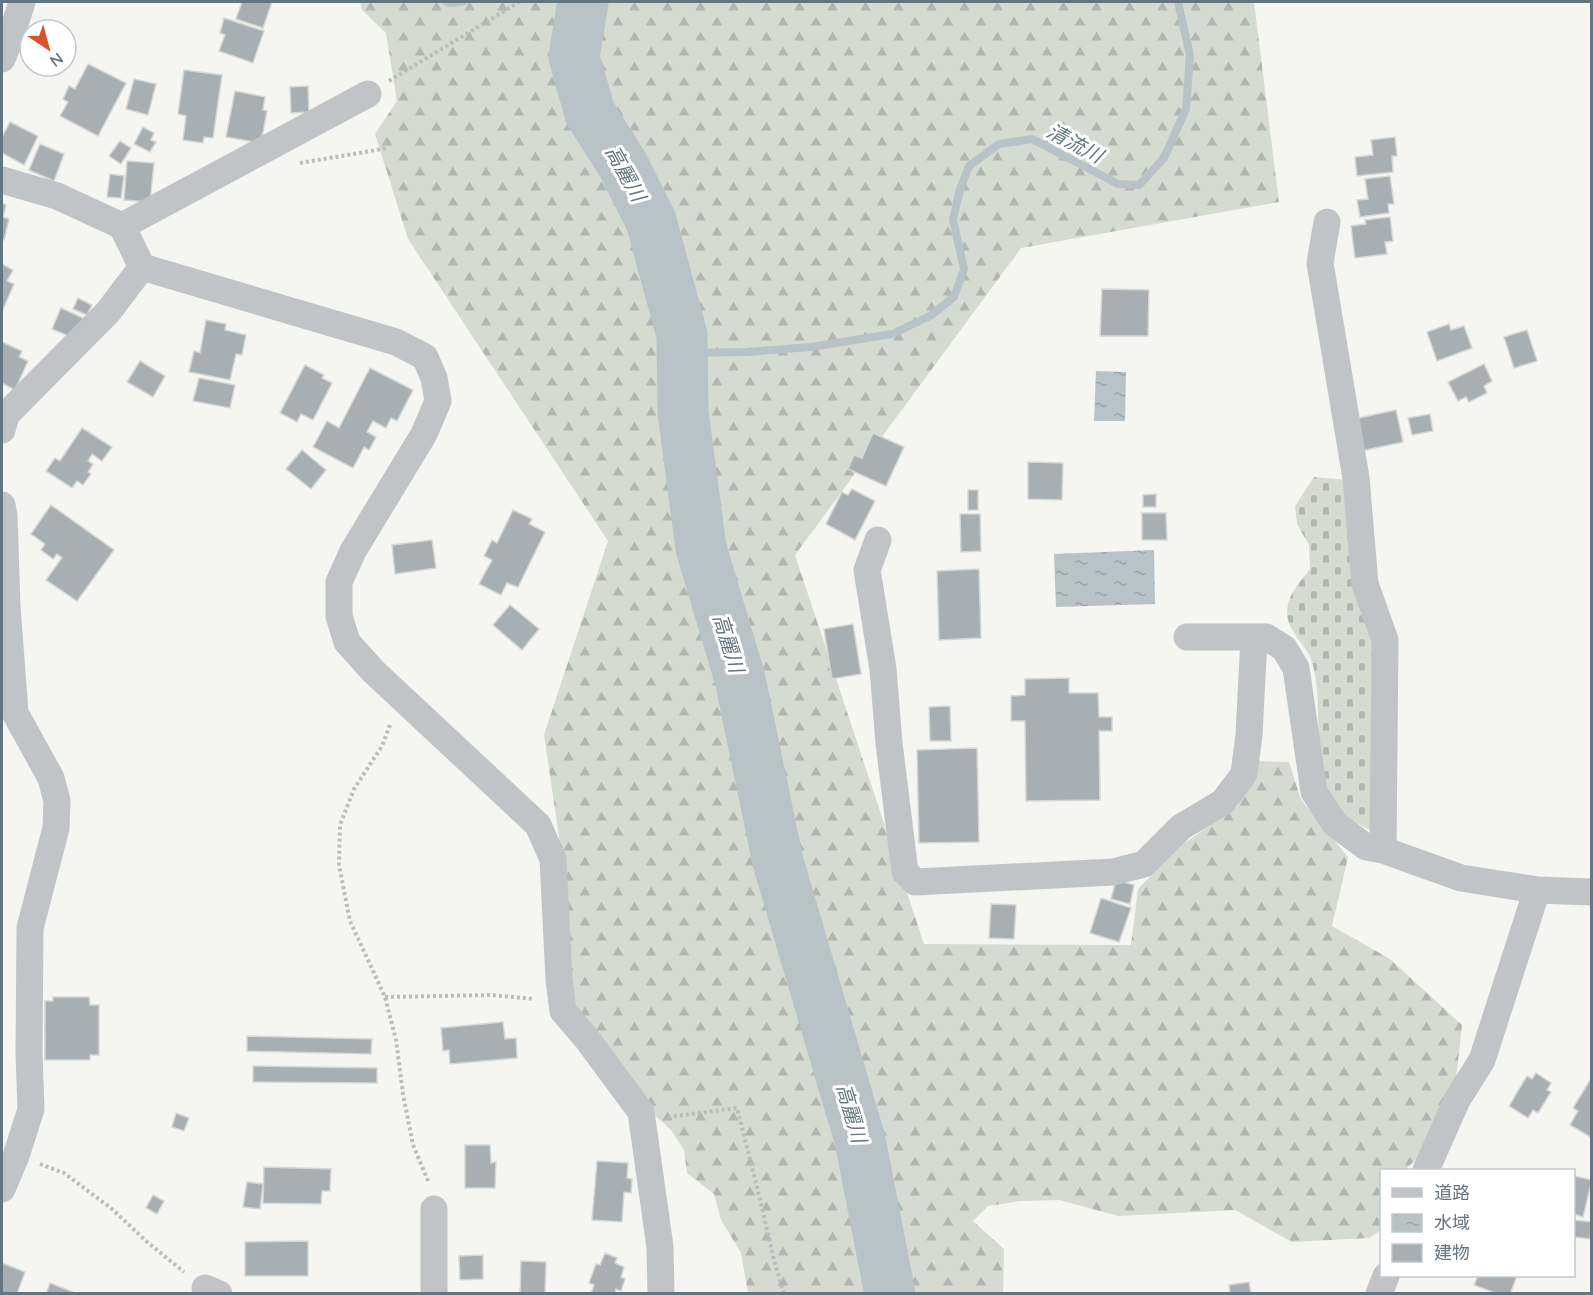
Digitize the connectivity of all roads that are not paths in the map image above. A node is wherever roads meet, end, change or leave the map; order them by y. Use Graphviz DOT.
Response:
graph roads {
  1 [pos="22,2"];
  2 [pos="2,59"];
  3 [pos="368,94"];
  4 [pos="2,180"];
  5 [pos="1327,222"];
  6 [pos="122,226"];
  7 [pos="142,267"];
  8 [pos="2,430"];
  9 [pos="2,505"];
  10 [pos="878,540"];
  11 [pos="1187,637"];
  12 [pos="1254,638"];
  13 [pos="1383,850"];
  14 [pos="1537,890"];
  15 [pos="1592,892"];
  16 [pos="1426,1169"];
  17 [pos="2,1189"];
  18 [pos="434,1209"];
  19 [pos="1385,1277"];
  20 [pos="434,1293"];
  21 [pos="661,1293"];
  22 [pos="1379,1293"];
  1 -- 2 [label="street"];
  3 -- 6 [label="street"];
  4 -- 6 [label="street"];
  5 -- 13 [label="street"];
  6 -- 7 [label="street"];
  7 -- 8 [label="street"];
  7 -- 21 [label="street"];
  9 -- 17 [label="street"];
  10 -- 12 [label="street"];
  11 -- 12 [label="street"];
  12 -- 13 [label="street"];
  13 -- 14 [label="street"];
  14 -- 15 [label="street"];
  14 -- 16 [label="street"];
  18 -- 20 [label="street"];
  19 -- 22 [label="street"];
}
